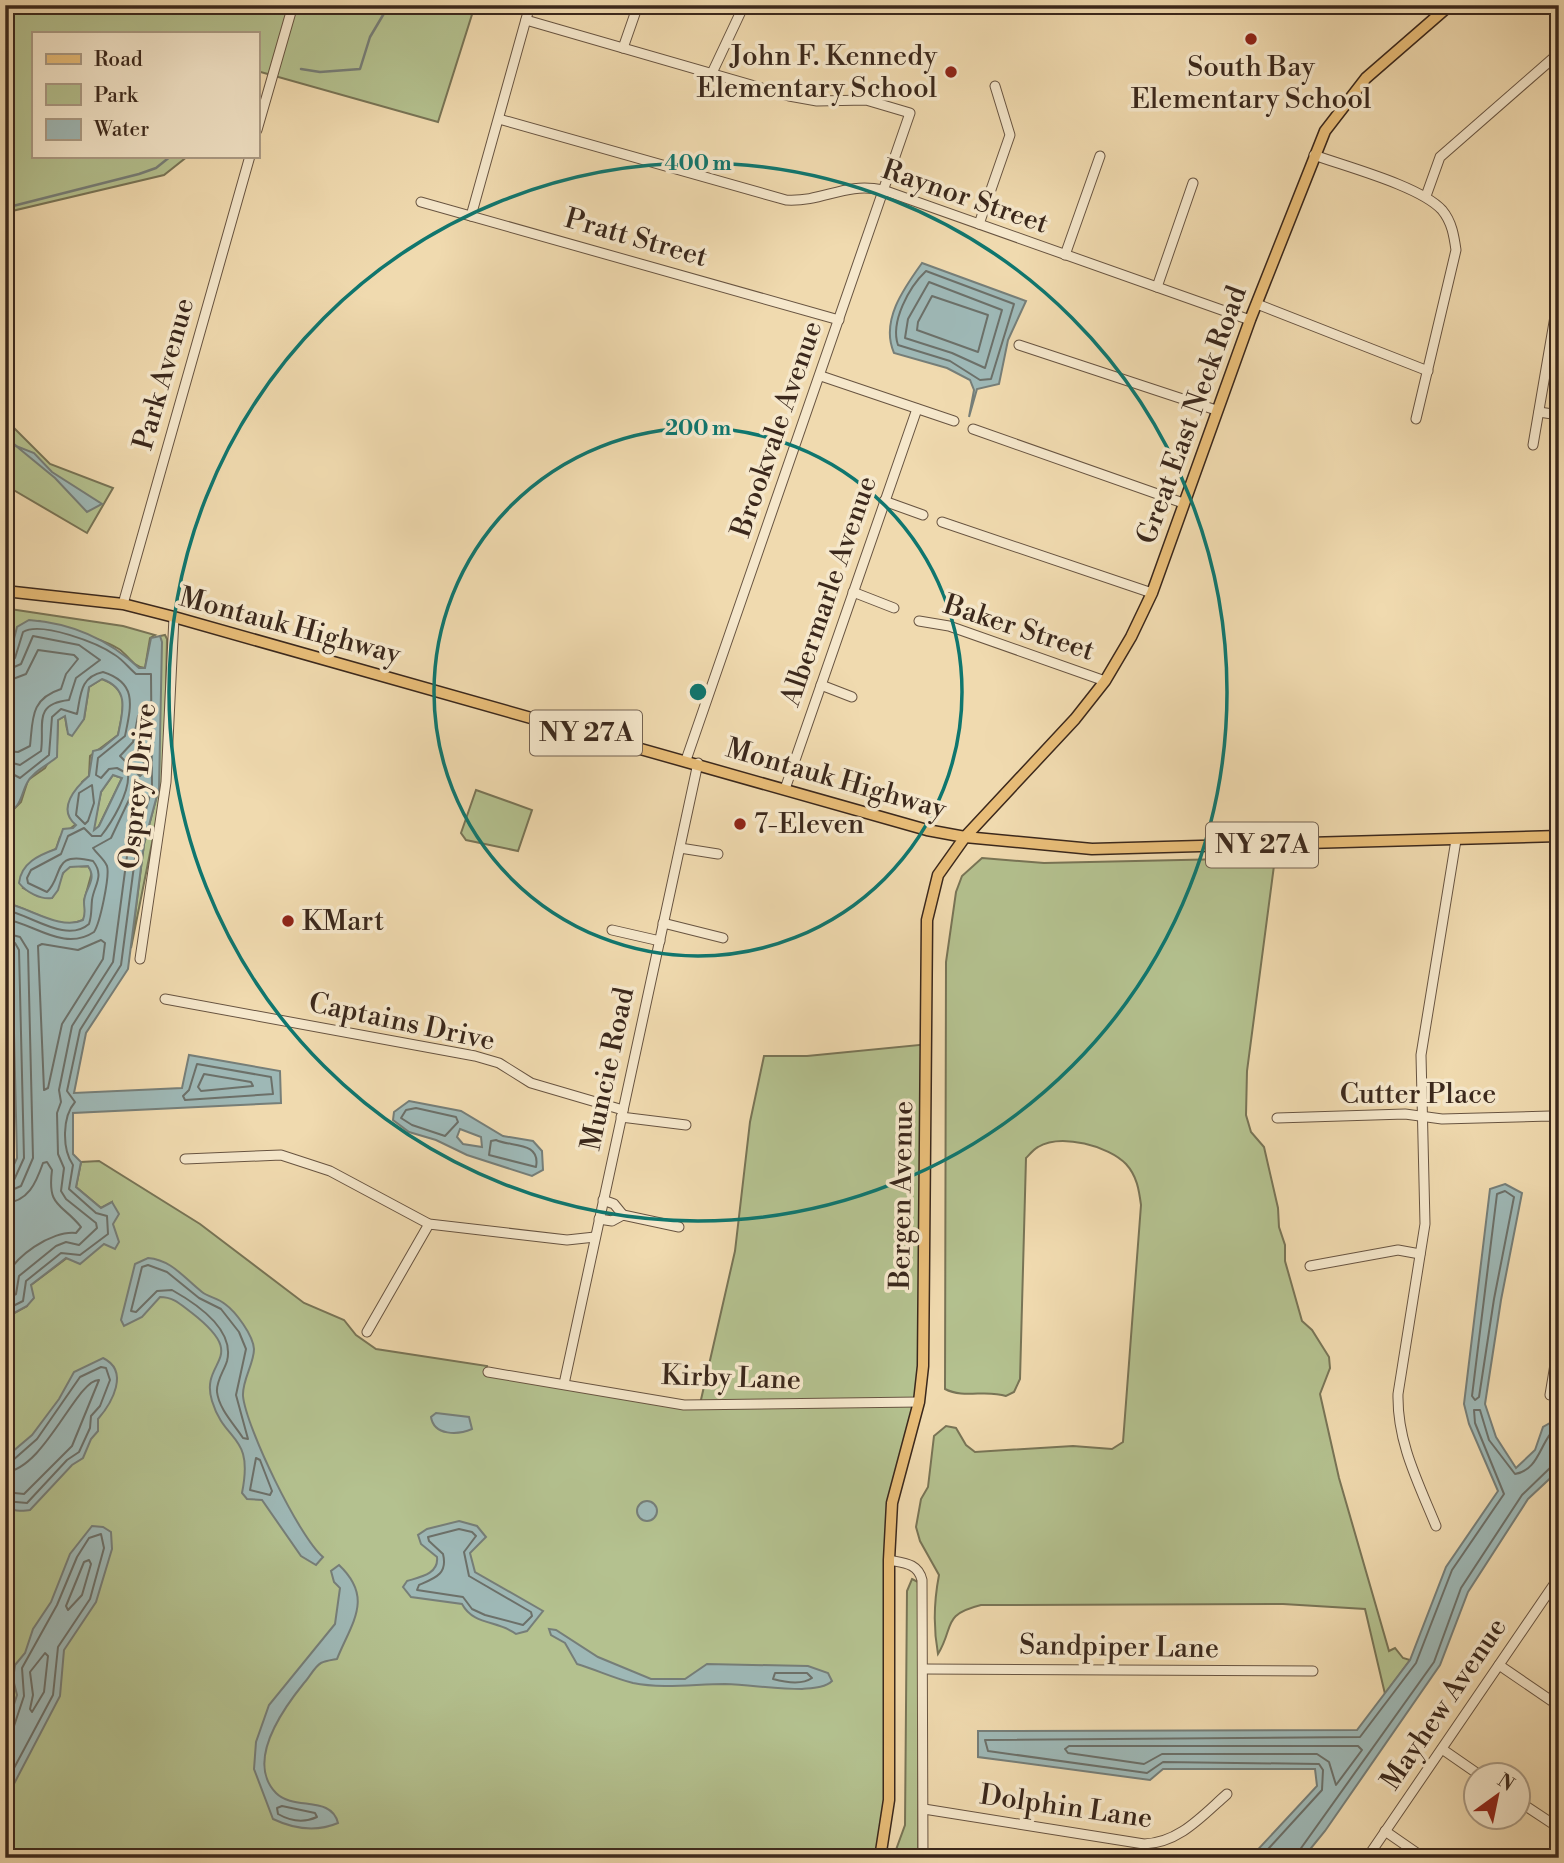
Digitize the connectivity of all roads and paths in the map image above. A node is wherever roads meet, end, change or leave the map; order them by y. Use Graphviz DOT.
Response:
graph roads {
  1 [pos="293,5"];
  2 [pos="530,5"];
  3 [pos="638,5"];
  4 [pos="744,5"];
  5 [pos="1450,5"];
  6 [pos="526,20"];
  7 [pos="623,48"];
  8 [pos="1559,53"];
  9 [pos="712,73"];
  10 [pos="995,86"];
  11 [pos="499,119"];
  12 [pos="259,123"];
  13 [pos="1314,155"];
  14 [pos="1100,156"];
  15 [pos="249,158"];
  16 [pos="1193,183"];
  17 [pos="883,190"];
  18 [pos="1426,196"];
  19 [pos="421,202"];
  20 [pos="471,216"];
  21 [pos="979,224"];
  22 [pos="1065,255"];
  23 [pos="1157,287"];
  24 [pos="1559,293"];
  25 [pos="1257,304"];
  26 [pos="1557,314"];
  27 [pos="839,320"];
  28 [pos="1250,320"];
  29 [pos="1019,345"];
  30 [pos="1428,371"];
  31 [pos="821,376"];
  32 [pos="917,409"];
  33 [pos="1216,410"];
  34 [pos="1539,412"];
  35 [pos="1559,415"];
  36 [pos="1416,419"];
  37 [pos="954,421"];
  38 [pos="973,429"];
  39 [pos="1533,445"];
  40 [pos="884,501"];
  41 [pos="1183,503"];
  42 [pos="923,515"];
  43 [pos="942,522"];
  44 [pos="5,591"];
  45 [pos="853,592"];
  46 [pos="1152,593"];
  47 [pos="123,604"];
  48 [pos="894,608"];
  49 [pos="174,617"];
  50 [pos="919,621"];
  51 [pos="1105,681"];
  52 [pos="821,685"];
  53 [pos="852,696"];
  54 [pos="686,760"];
  55 [pos="698,764"];
  56 [pos="785,789"];
  57 [pos="1559,836"];
  58 [pos="965,837"];
  59 [pos="1456,840"];
  60 [pos="680,848"];
  61 [pos="718,854"];
  62 [pos="663,923"];
  63 [pos="612,930"];
  64 [pos="723,938"];
  65 [pos="660,941"];
  66 [pos="140,959"];
  67 [pos="165,999"];
  68 [pos="622,1114"];
  69 [pos="1423,1116"];
  70 [pos="1277,1118"];
  71 [pos="1559,1119"];
  72 [pos="687,1125"];
  73 [pos="185,1159"];
  74 [pos="603,1200"];
  75 [pos="623,1215"];
  76 [pos="599,1219"];
  77 [pos="429,1224"];
  78 [pos="679,1227"];
  79 [pos="595,1237"];
  80 [pos="1420,1254"];
  81 [pos="1310,1266"];
  82 [pos="368,1332"];
  83 [pos="1559,1340"];
  84 [pos="488,1372"];
  85 [pos="564,1384"];
  86 [pos="1550,1395"];
  87 [pos="919,1402"];
  88 [pos="1436,1526"];
  89 [pos="889,1560"];
  90 [pos="1558,1581"];
  91 [pos="1499,1665"];
  92 [pos="924,1669"];
  93 [pos="1313,1671"];
  94 [pos="1559,1706"];
  95 [pos="1441,1749"];
  96 [pos="1462,1763"];
  97 [pos="1227,1794"];
  98 [pos="924,1809"];
  99 [pos="1532,1810"];
  100 [pos="1559,1828"];
  101 [pos="1385,1831"];
  102 [pos="880,1858"];
  103 [pos="923,1858"];
  104 [pos="1367,1858"];
  105 [pos="1424,1858"];
  1 -- 12 [label="street"];
  2 -- 6 [label="street"];
  3 -- 7 [label="street"];
  4 -- 9 [label="street"];
  5 -- 13 [label="main road, Great East Neck Road"];
  6 -- 7 [label="street"];
  6 -- 11 [label="street"];
  7 -- 9 [label="street"];
  8 -- 18 [label="street"];
  9 -- 17 [label="street, Brookvale Avenue"];
  10 -- 21 [label="street"];
  11 -- 17 [label="street, Raynor Street"];
  11 -- 20 [label="street"];
  13 -- 18 [label="street"];
  13 -- 25 [label="main road, Great East Neck Road"];
  14 -- 22 [label="street"];
  15 -- 47 [label="street, Park Avenue"];
  16 -- 23 [label="street"];
  17 -- 21 [label="street, Raynor Street"];
  17 -- 27 [label="street, Brookvale Avenue"];
  18 -- 30 [label="street"];
  19 -- 20 [label="street, Pratt Street"];
  20 -- 27 [label="street, Pratt Street"];
  21 -- 22 [label="street, Raynor Street"];
  22 -- 23 [label="street, Raynor Street"];
  23 -- 28 [label="street, Raynor Street"];
  24 -- 26 [label="street"];
  25 -- 28 [label="main road, Great East Neck Road"];
  25 -- 30 [label="street"];
  26 -- 34 [label="street"];
  27 -- 31 [label="street, Brookvale Avenue"];
  28 -- 33 [label="main road, Great East Neck Road"];
  29 -- 33 [label="street"];
  30 -- 36 [label="street"];
  31 -- 32 [label="street"];
  31 -- 54 [label="street, Brookvale Avenue"];
  32 -- 37 [label="street"];
  32 -- 40 [label="street, Albermarle Avenue"];
  33 -- 41 [label="main road, Great East Neck Road"];
  34 -- 35 [label="street"];
  34 -- 39 [label="street"];
  38 -- 41 [label="street"];
  40 -- 42 [label="street"];
  40 -- 45 [label="street, Albermarle Avenue"];
  41 -- 46 [label="main road, Great East Neck Road"];
  43 -- 46 [label="street"];
  44 -- 47 [label="main road, NY 27A"];
  45 -- 48 [label="street"];
  45 -- 52 [label="street, Albermarle Avenue"];
  46 -- 51 [label="main road, Great East Neck Road"];
  47 -- 49 [label="main road, Montauk Highway / NY 27A"];
  49 -- 54 [label="main road, Montauk Highway / NY 27A"];
  49 -- 66 [label="street, Osprey Drive"];
  50 -- 51 [label="street, Baker Street"];
  51 -- 58 [label="main road, Great East Neck Road"];
  52 -- 53 [label="street"];
  52 -- 56 [label="street, Albermarle Avenue"];
  54 -- 55 [label="main road, Montauk Highway / NY 27A"];
  55 -- 56 [label="main road, Montauk Highway / NY 27A"];
  55 -- 60 [label="street, Muncie Road"];
  56 -- 58 [label="main road, Montauk Highway / NY 27A"];
  57 -- 59 [label="main road, Montauk Highway / NY 27A"];
  58 -- 59 [label="main road, Montauk Highway / NY 27A"];
  58 -- 87 [label="main road, Bergen Avenue"];
  59 -- 69 [label="street"];
  60 -- 61 [label="street"];
  60 -- 62 [label="street, Muncie Road"];
  62 -- 64 [label="street"];
  62 -- 65 [label="street, Muncie Road"];
  63 -- 65 [label="street"];
  65 -- 68 [label="street, Muncie Road"];
  67 -- 68 [label="street, Captains Drive"];
  68 -- 72 [label="street, Captains Drive"];
  68 -- 74 [label="street, Muncie Road"];
  69 -- 70 [label="street, Cutter Place"];
  69 -- 71 [label="street, Cutter Place"];
  69 -- 80 [label="street"];
  73 -- 77 [label="street"];
  74 -- 75 [label="street"];
  74 -- 76 [label="street, Muncie Road"];
  75 -- 76 [label="street"];
  75 -- 78 [label="street"];
  76 -- 79 [label="street, Muncie Road"];
  77 -- 79 [label="street"];
  77 -- 82 [label="street"];
  79 -- 85 [label="street, Muncie Road"];
  80 -- 81 [label="street"];
  80 -- 88 [label="street"];
  83 -- 86 [label="street"];
  84 -- 85 [label="street, Kirby Lane"];
  85 -- 87 [label="street, Kirby Lane"];
  87 -- 89 [label="main road, Bergen Avenue"];
  89 -- 92 [label="street"];
  89 -- 102 [label="main road, Bergen Avenue"];
  90 -- 91 [label="street, Mayhew Avenue"];
  91 -- 94 [label="street"];
  91 -- 95 [label="street, Mayhew Avenue"];
  92 -- 93 [label="street, Sandpiper Lane"];
  92 -- 98 [label="street"];
  95 -- 96 [label="street"];
  95 -- 101 [label="street, Mayhew Avenue"];
  97 -- 98 [label="street, Dolphin Lane"];
  98 -- 103 [label="street"];
  99 -- 100 [label="street"];
  101 -- 104 [label="street, Mayhew Avenue"];
  101 -- 105 [label="street"];
}
